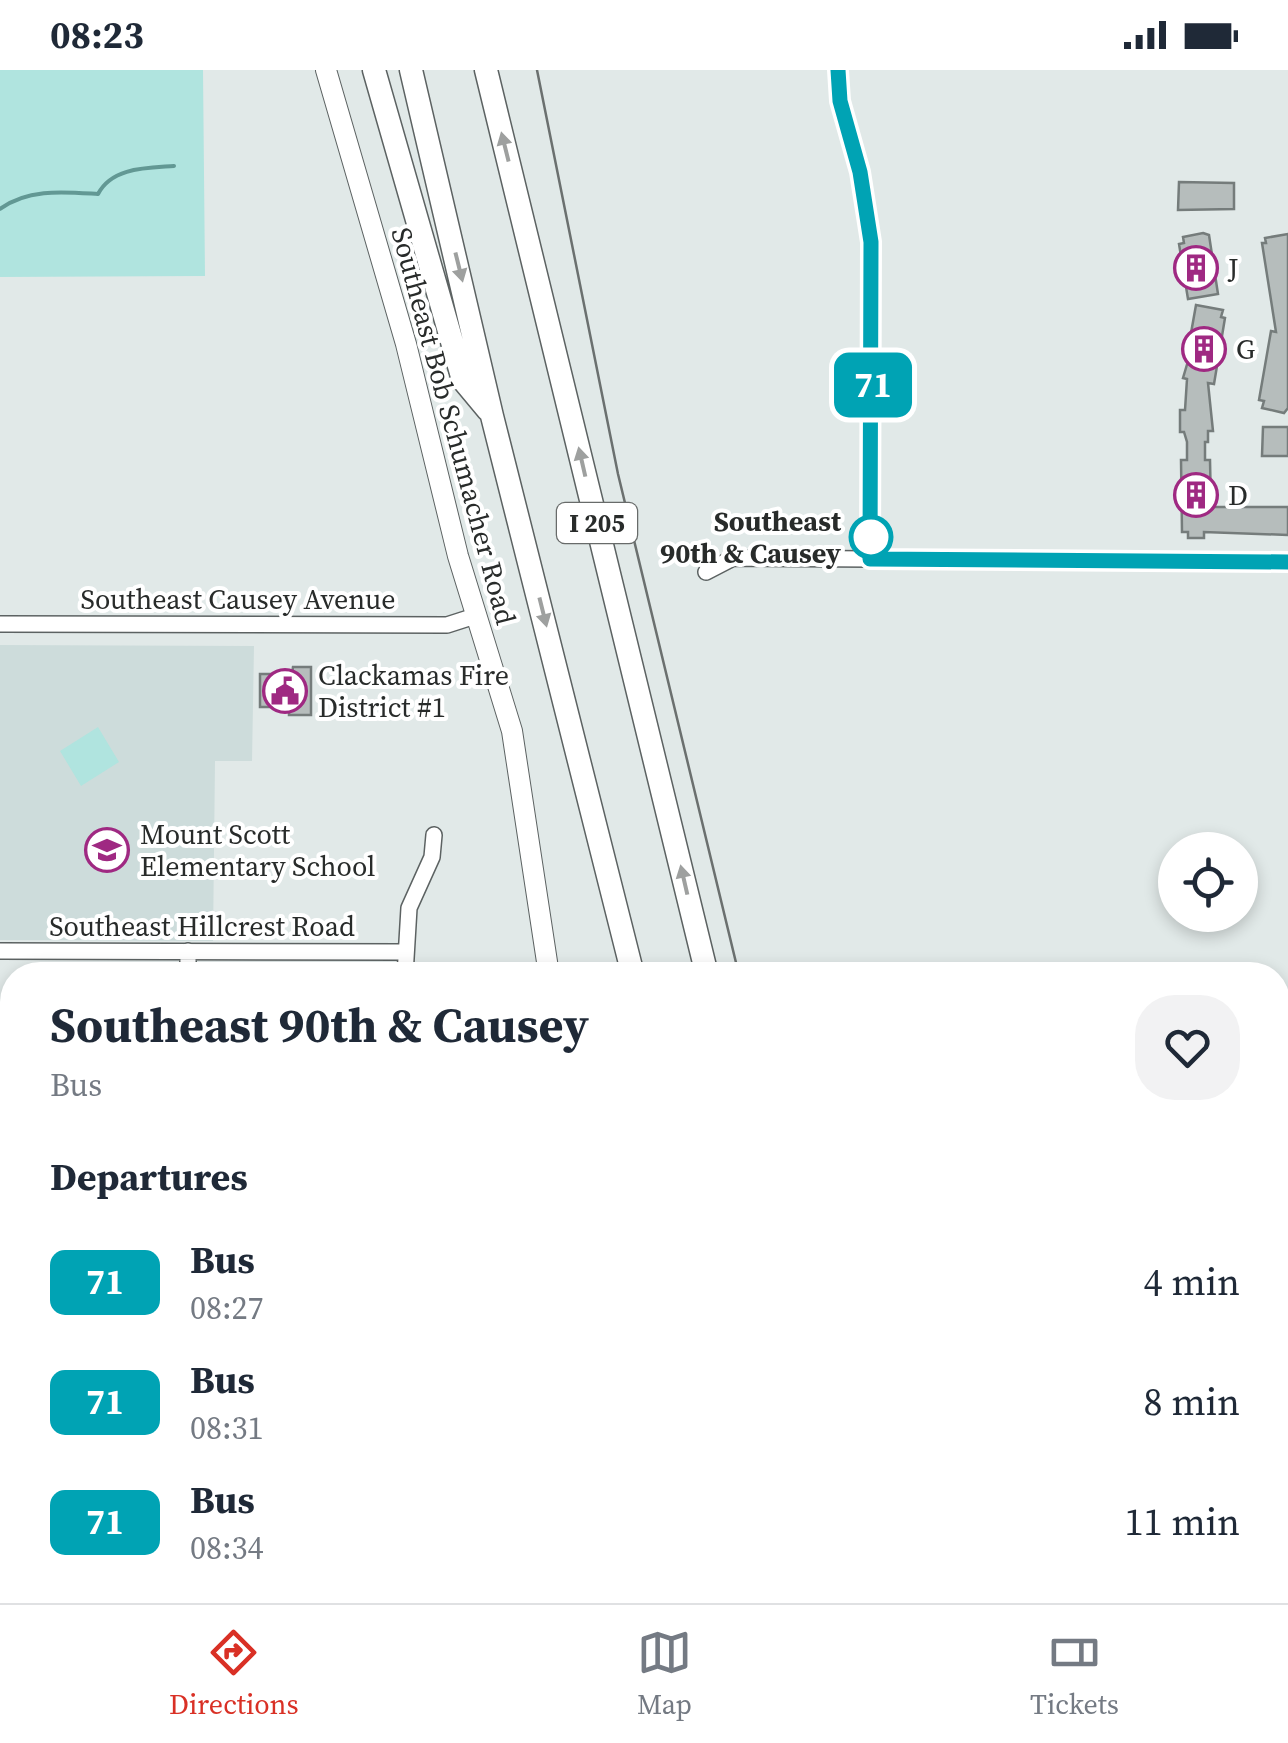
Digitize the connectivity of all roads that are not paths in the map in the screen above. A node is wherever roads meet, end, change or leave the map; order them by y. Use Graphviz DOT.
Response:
graph roads {
  1 [pos="326,70"];
  2 [pos="374,70"];
  3 [pos="411,70"];
  4 [pos="486,70"];
  5 [pos="838,70"];
  6 [pos="492,416"];
  7 [pos="870,559"];
  8 [pos="1288,562"];
  9 [pos="706,572"];
  10 [pos="475,616"];
  11 [pos="0,624"];
  12 [pos="434,834"];
  13 [pos="0,951"];
  14 [pos="188,951"];
  15 [pos="404,952"];
  16 [pos="188,962"];
  17 [pos="404,962"];
  18 [pos="547,962"];
  19 [pos="629,962"];
  20 [pos="704,962"];
  1 -- 10 [label="main road, Southeast Bob Schumacher Road"];
  2 -- 6 [label="highway"];
  3 -- 6 [label="highway, I 205, one-way"];
  20 -- 4 [label="highway, I 205, one-way"];
  5 -- 7 [label="street"];
  6 -- 19 [label="highway, I 205, one-way"];
  7 -- 8 [label="street"];
  7 -- 9 [label="street"];
  10 -- 11 [label="street, Southeast Causey Avenue"];
  10 -- 18 [label="main road, Southeast Bob Schumacher Road"];
  12 -- 15 [label="street"];
  13 -- 14 [label="street, Southeast Hillcrest Road"];
  14 -- 15 [label="street, Southeast Hillcrest Road"];
  14 -- 16 [label="street"];
  15 -- 17 [label="street"];
}
